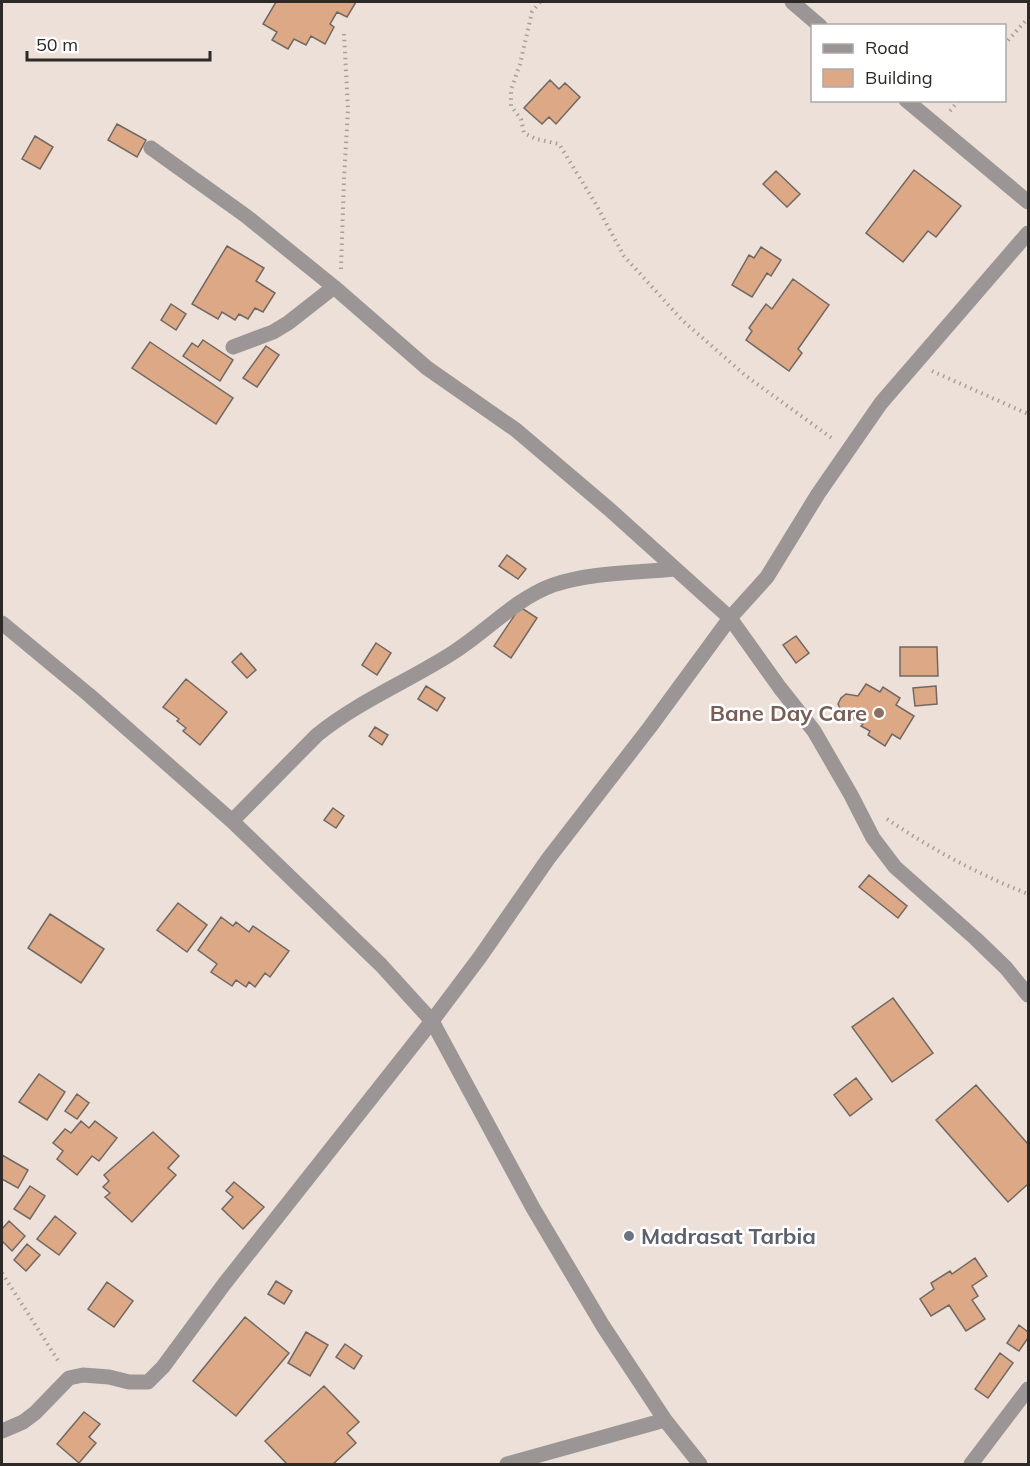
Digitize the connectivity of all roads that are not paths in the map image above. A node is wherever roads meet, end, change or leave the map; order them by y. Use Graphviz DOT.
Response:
graph roads {
  1 [pos="792,2"];
  2 [pos="818,24"];
  3 [pos="908,102"];
  4 [pos="151,148"];
  5 [pos="1029,202"];
  6 [pos="1029,233"];
  7 [pos="334,287"];
  8 [pos="233,347"];
  9 [pos="675,569"];
  10 [pos="730,618"];
  11 [pos="2,623"];
  12 [pos="232,821"];
  13 [pos="1029,995"];
  14 [pos="432,1021"];
  15 [pos="1029,1389"];
  16 [pos="665,1420"];
  17 [pos="2,1431"];
  18 [pos="507,1464"];
  19 [pos="700,1464"];
  20 [pos="971,1464"];
  1 -- 2 [label="street"];
  3 -- 5 [label="street"];
  4 -- 7 [label="street"];
  6 -- 10 [label="street"];
  7 -- 8 [label="street"];
  7 -- 9 [label="street"];
  9 -- 10 [label="street"];
  9 -- 12 [label="street"];
  10 -- 13 [label="street"];
  10 -- 14 [label="street"];
  11 -- 12 [label="street"];
  12 -- 14 [label="street"];
  14 -- 16 [label="street"];
  14 -- 17 [label="street"];
  15 -- 20 [label="street"];
  16 -- 18 [label="street"];
  16 -- 19 [label="street"];
}
